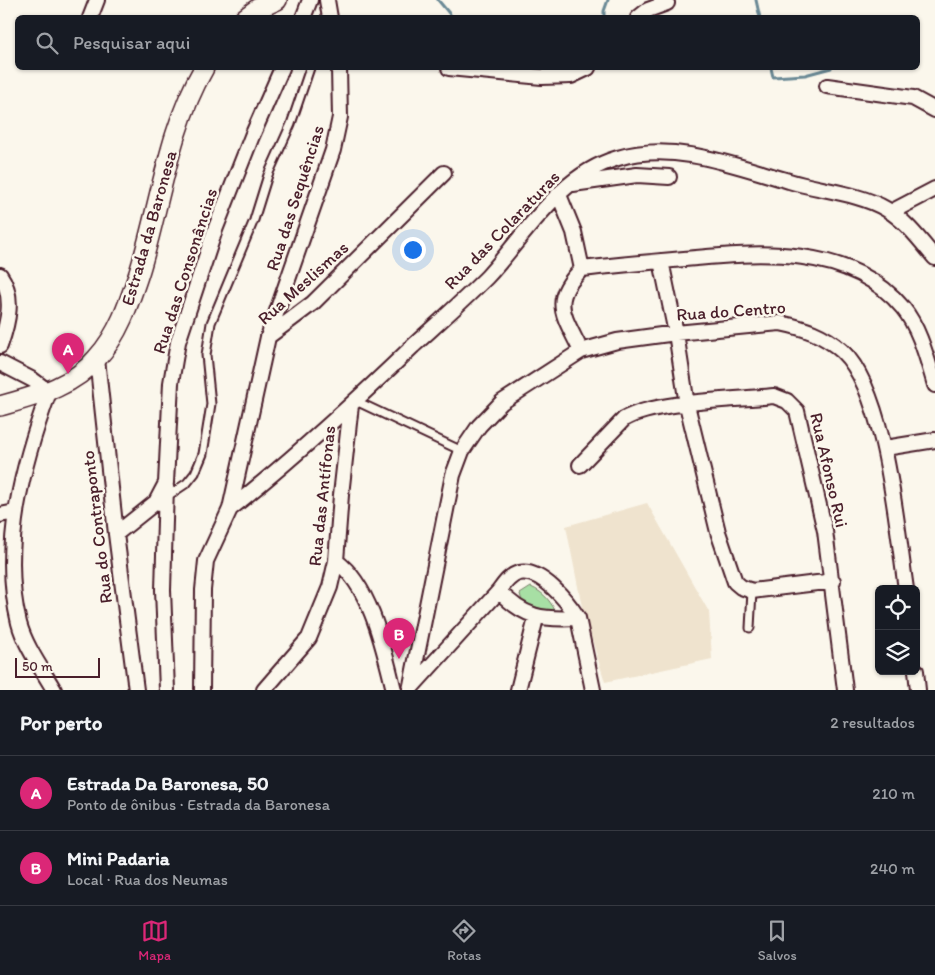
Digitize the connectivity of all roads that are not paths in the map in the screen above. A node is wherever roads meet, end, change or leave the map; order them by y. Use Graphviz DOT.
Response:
graph roads {
  1 [pos="97,0"];
  2 [pos="277,0"];
  3 [pos="310,0"];
  4 [pos="667,3"];
  5 [pos="91,15"];
  6 [pos="249,15"];
  7 [pos="304,15"];
  8 [pos="642,15"];
  9 [pos="203,70"];
  10 [pos="281,70"];
  11 [pos="309,70"];
  12 [pos="340,70"];
  13 [pos="470,70"];
  14 [pos="584,70"];
  15 [pos="827,86"];
  16 [pos="935,110"];
  17 [pos="444,173"];
  18 [pos="669,177"];
  19 [pos="569,185"];
  20 [pos="935,189"];
  21 [pos="559,195"];
  22 [pos="891,212"];
  23 [pos="935,258"];
  24 [pos="661,261"];
  25 [pos="582,269"];
  26 [pos="0,275"];
  27 [pos="676,333"];
  28 [pos="268,337"];
  29 [pos="0,346"];
  30 [pos="581,351"];
  31 [pos="97,359"];
  32 [pos="0,363"];
  33 [pos="935,384"];
  34 [pos="49,392"];
  35 [pos="353,403"];
  36 [pos="687,405"];
  37 [pos="0,406"];
  38 [pos="935,440"];
  39 [pos="885,448"];
  40 [pos="462,451"];
  41 [pos="580,465"];
  42 [pos="166,483"];
  43 [pos="165,498"];
  44 [pos="230,509"];
  45 [pos="15,512"];
  46 [pos="0,515"];
  47 [pos="116,534"];
  48 [pos="336,561"];
  49 [pos="833,581"];
  50 [pos="905,585"];
  51 [pos="499,591"];
  52 [pos="752,591"];
  53 [pos="536,618"];
  54 [pos="578,618"];
  55 [pos="750,628"];
  56 [pos="916,675"];
  57 [pos="54,690"];
  58 [pos="136,690"];
  59 [pos="167,690"];
  60 [pos="202,690"];
  61 [pos="264,690"];
  62 [pos="394,690"];
  63 [pos="410,690"];
  64 [pos="518,690"];
  65 [pos="593,690"];
  66 [pos="845,690"];
  67 [pos="918,690"];
  1 -- 5 [label="street"];
  2 -- 6 [label="main road"];
  3 -- 7 [label="street"];
  4 -- 8 [label="street"];
  9 -- 31 [label="main road, Estrada da Baronesa"];
  10 -- 42 [label="street, Rua das Consonâncias"];
  11 -- 43 [label="lane"];
  12 -- 28 [label="street, Rua das Sequências"];
  13 -- 14 [label="street"];
  15 -- 16 [label="street"];
  17 -- 28 [label="street, Rua Meslismas"];
  18 -- 19 [label="street"];
  19 -- 21 [label="street, Rua das Colaraturas"];
  19 -- 22 [label="street, Rua das Colaraturas"];
  20 -- 22 [label="street"];
  21 -- 25 [label="street"];
  21 -- 35 [label="street, Rua das Colaraturas"];
  22 -- 23 [label="street, Rua das Colaraturas"];
  24 -- 25 [label="street"];
  24 -- 27 [label="street"];
  24 -- 33 [label="street"];
  25 -- 30 [label="street"];
  26 -- 29 [label="street"];
  27 -- 30 [label="street, Rua do Centro"];
  27 -- 36 [label="street"];
  27 -- 39 [label="street, Rua do Centro"];
  28 -- 44 [label="street, Rua Meslismas"];
  30 -- 40 [label="street, Rua do Centro"];
  31 -- 34 [label="main road, Estrada da Baronesa"];
  31 -- 47 [label="street, Rua do Contraponto"];
  32 -- 34 [label="street"];
  34 -- 37 [label="main road, Estrada da Baronesa"];
  34 -- 45 [label="street"];
  35 -- 40 [label="lane"];
  35 -- 44 [label="street, Rua das Colaraturas"];
  35 -- 48 [label="street, Rua das Antífonas"];
  36 -- 41 [label="street, Rua Afonso Rui"];
  36 -- 49 [label="street, Rua Afonso Rui"];
  36 -- 52 [label="street"];
  38 -- 39 [label="street"];
  39 -- 50 [label="street, Rua do Centro"];
  40 -- 63 [label="street, Rua do Centro"];
  42 -- 43 [label="street"];
  42 -- 47 [label="street, Rua das Consonâncias"];
  43 -- 59 [label="street"];
  44 -- 60 [label="street"];
  45 -- 46 [label="street"];
  45 -- 57 [label="street"];
  47 -- 58 [label="street, Rua do Contraponto"];
  48 -- 61 [label="street, Rua das Antífonas"];
  48 -- 62 [label="street"];
  49 -- 52 [label="street"];
  49 -- 66 [label="street, Rua Afonso Rui"];
  51 -- 53 [label="street"];
  51 -- 54 [label="street"];
  51 -- 63 [label="street"];
  52 -- 55 [label="lane"];
  53 -- 54 [label="street"];
  53 -- 64 [label="street"];
  54 -- 65 [label="street"];
  56 -- 67 [label="street"];
}
